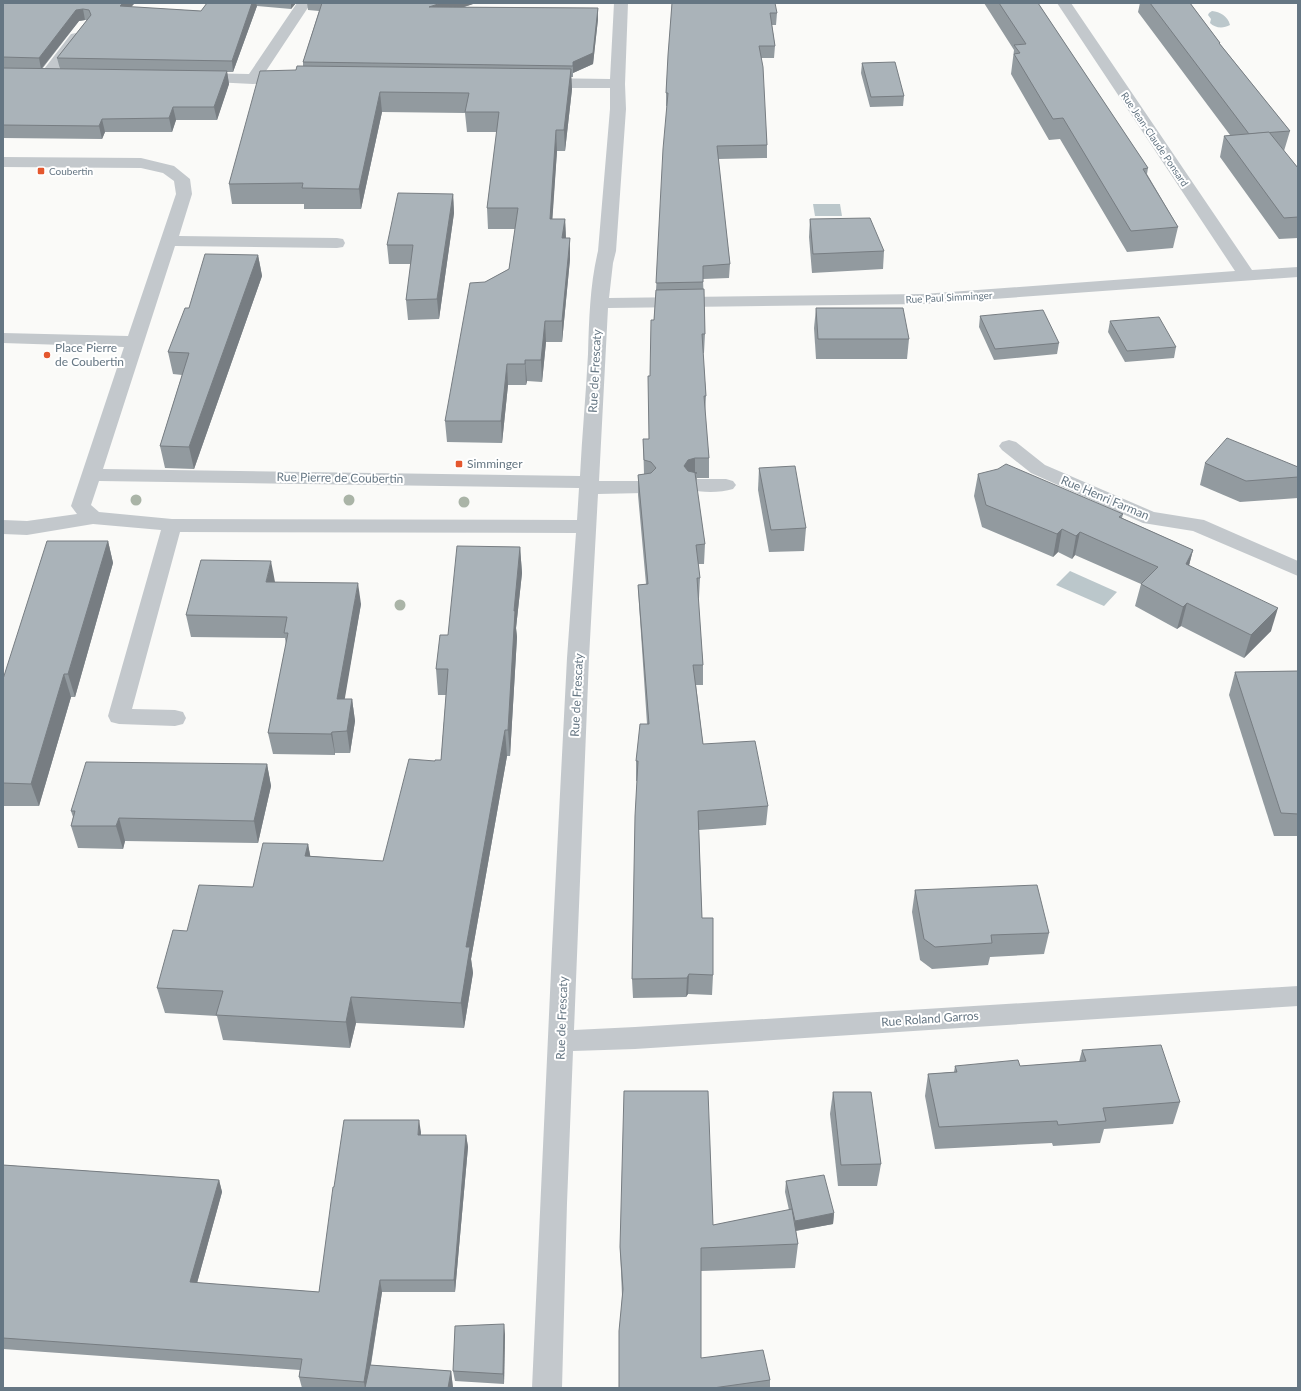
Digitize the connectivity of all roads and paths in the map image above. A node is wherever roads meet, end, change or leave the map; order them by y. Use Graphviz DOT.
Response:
graph roads {
  1 [pos="304,3"];
  2 [pos="621,3"];
  3 [pos="1064,3"];
  4 [pos="85,25"];
  5 [pos="62,76"];
  6 [pos="181,78"];
  7 [pos="253,79"];
  8 [pos="300,80"];
  9 [pos="528,83"];
  10 [pos="617,84"];
  11 [pos="3,162"];
  12 [pos="169,241"];
  13 [pos="337,243"];
  14 [pos="1298,272"];
  15 [pos="1247,276"];
  16 [pos="600,303"];
  17 [pos="3,338"];
  18 [pos="134,342"];
  19 [pos="1009,446"];
  20 [pos="91,475"];
  21 [pos="589,485"];
  22 [pos="695,485"];
  23 [pos="726,485"];
  24 [pos="644,487"];
  25 [pos="93,518"];
  26 [pos="172,525"];
  27 [pos="3,527"];
  28 [pos="587,527"];
  29 [pos="1298,568"];
  30 [pos="1298,587"];
  31 [pos="176,718"];
  32 [pos="1298,996"];
  33 [pos="561,1041"];
  34 [pos="547,1388"];
  1 -- 7 [label="street"];
  2 -- 10 [label="street, Rue de Frescaty"];
  3 -- 15 [label="street, Rue Jean-Claude Ponsard"];
  4 -- 5 [label="street"];
  6 -- 7 [label="street"];
  7 -- 8 [label="street"];
  9 -- 10 [label="street"];
  10 -- 16 [label="street, Rue de Frescaty"];
  11 -- 12 [label="street"];
  12 -- 13 [label="street"];
  12 -- 18 [label="street"];
  14 -- 15 [label="street, Rue Paul Simminger"];
  15 -- 16 [label="street, Rue Paul Simminger"];
  16 -- 21 [label="street, Rue de Frescaty"];
  17 -- 18 [label="street"];
  18 -- 20 [label="street"];
  19 -- 29 [label="street, Rue Henri Farman"];
  20 -- 21 [label="street, Rue Pierre de Coubertin"];
  20 -- 25 [label="street"];
  21 -- 24 [label="street, Rue Pierre de Coubertin"];
  21 -- 28 [label="street, Rue de Frescaty"];
  22 -- 23 [label="street"];
  25 -- 26 [label="street"];
  25 -- 27 [label="street"];
  26 -- 28 [label="street"];
  26 -- 31 [label="street"];
  28 -- 33 [label="street, Rue de Frescaty"];
  29 -- 30 [label="street, Rue Henri Farman"];
  32 -- 33 [label="street, Rue Roland Garros"];
  33 -- 34 [label="street, Rue de Frescaty"];
}
